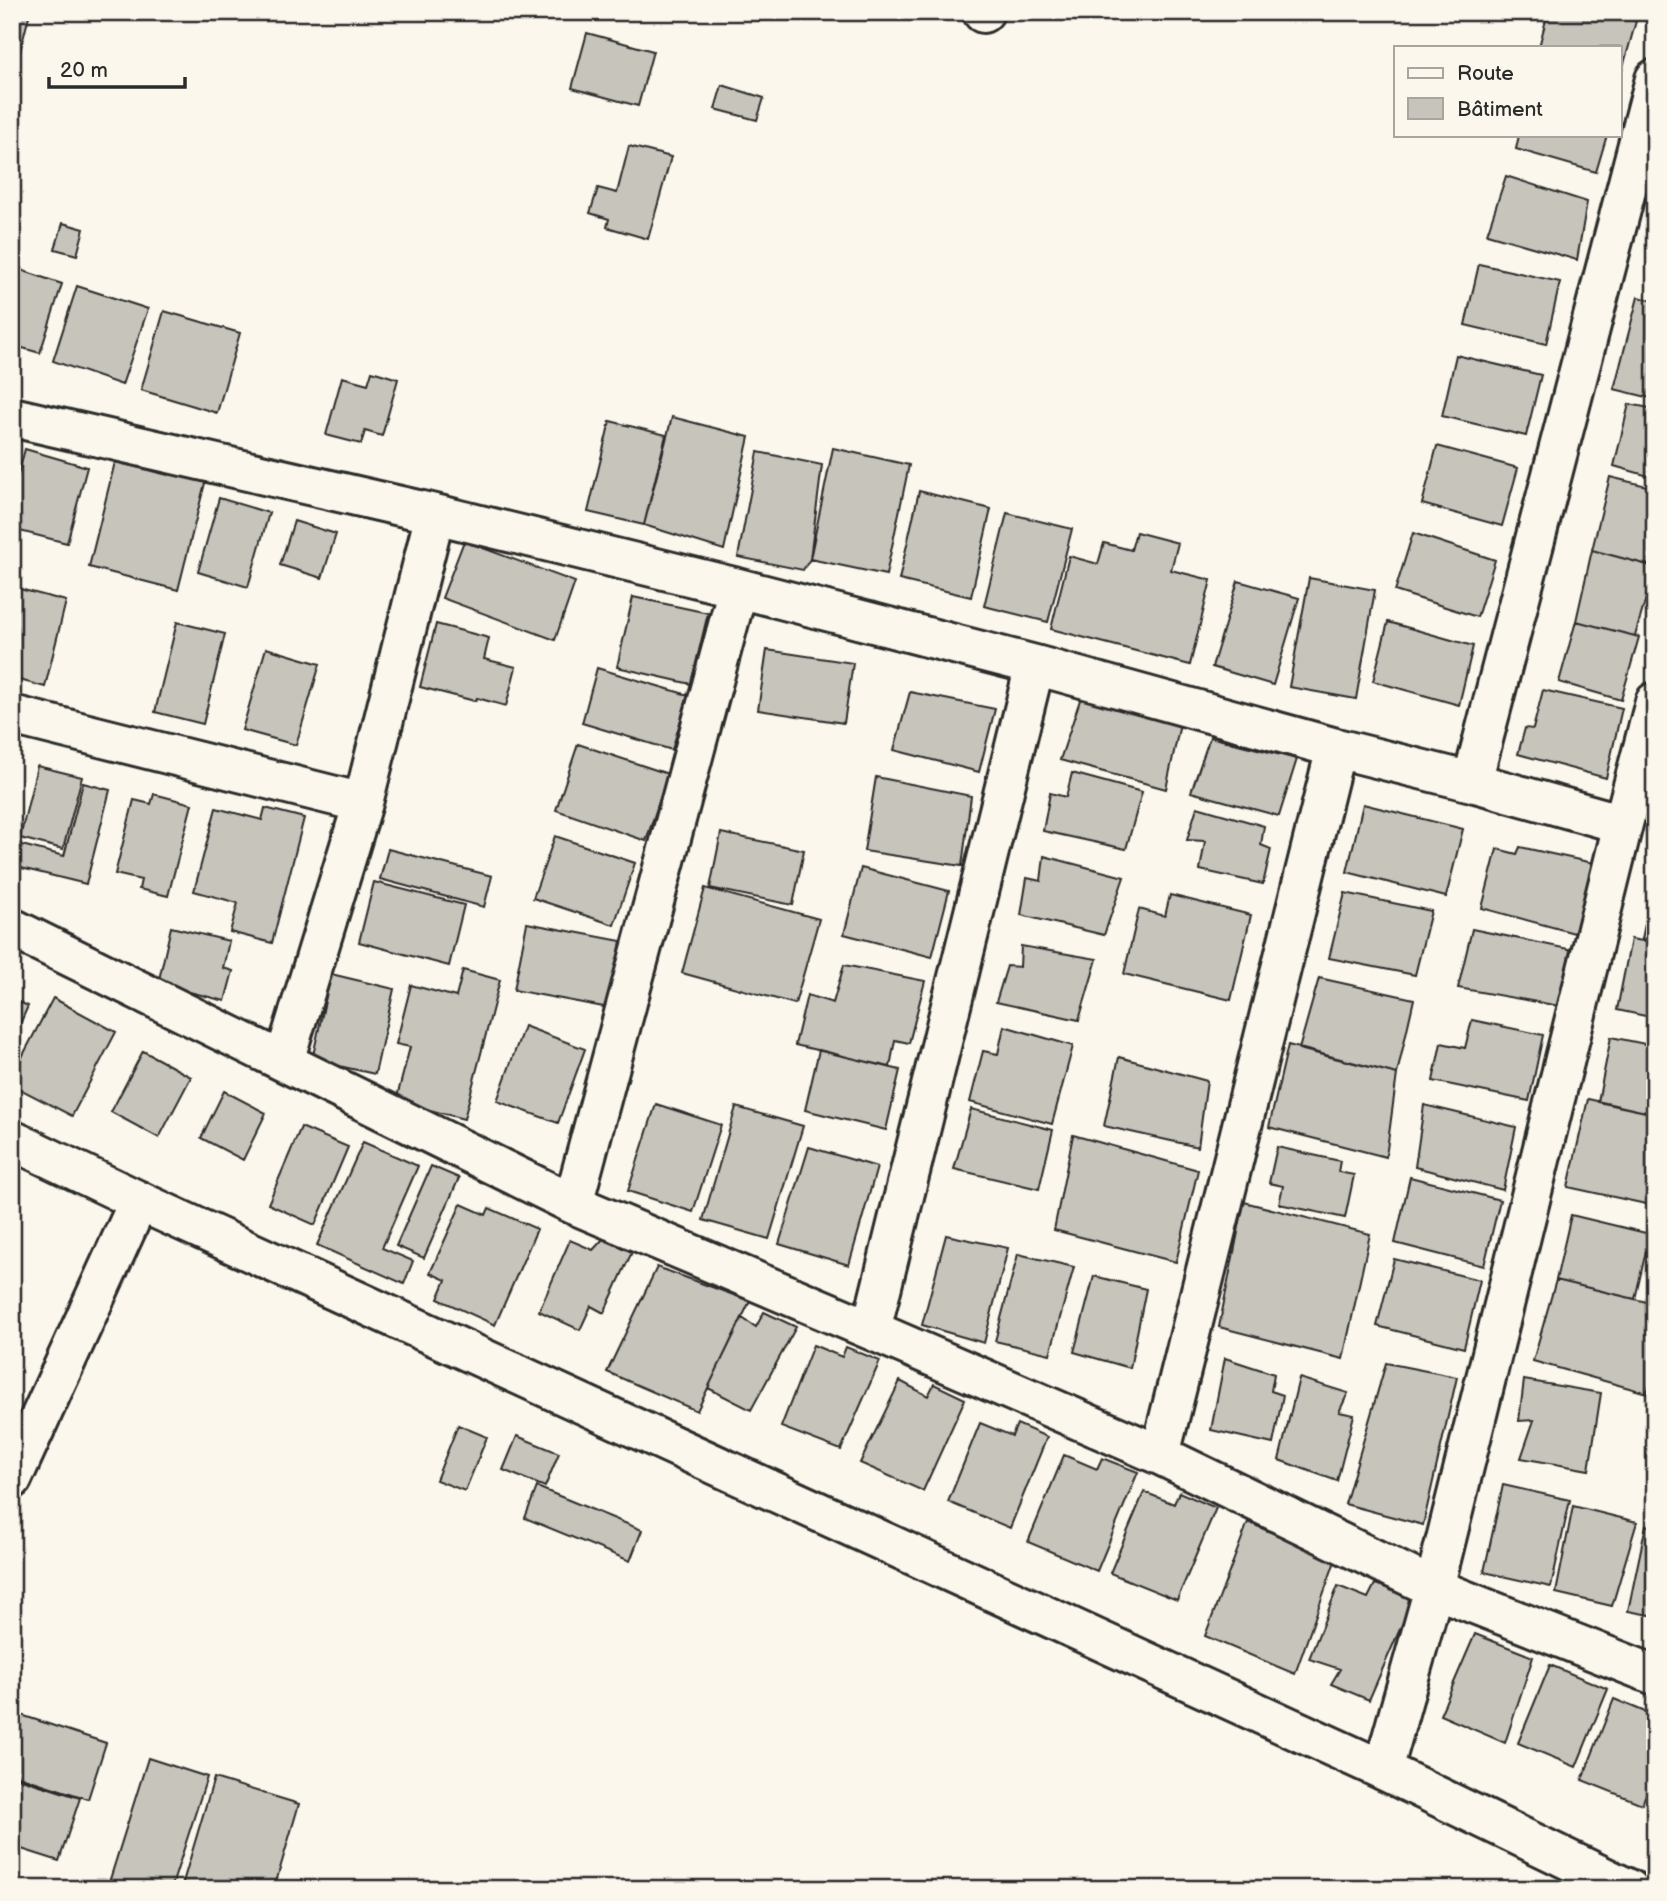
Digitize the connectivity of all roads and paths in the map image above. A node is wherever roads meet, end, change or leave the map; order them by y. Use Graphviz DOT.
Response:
graph roads {
  1 [pos="1655,79"];
  2 [pos="12,417"];
  3 [pos="435,514"];
  4 [pos="738,588"];
  5 [pos="1035,665"];
  6 [pos="1655,702"];
  7 [pos="12,715"];
  8 [pos="1336,748"];
  9 [pos="1472,782"];
  10 [pos="363,803"];
  11 [pos="1623,824"];
  12 [pos="12,928"];
  13 [pos="284,1061"];
  14 [pos="12,1140"];
  15 [pos="139,1201"];
  16 [pos="573,1204"];
  17 [pos="872,1330"];
  18 [pos="1160,1455"];
  19 [pos="12,1479"];
  20 [pos="1434,1588"];
  21 [pos="1655,1675"];
  22 [pos="1384,1770"];
  23 [pos="1629,1889"];
  1 -- 9 [label="street"];
  2 -- 3 [label="street"];
  3 -- 4 [label="street"];
  3 -- 10 [label="street"];
  4 -- 5 [label="street"];
  4 -- 16 [label="street"];
  5 -- 8 [label="street"];
  5 -- 17 [label="street"];
  6 -- 11 [label="street"];
  7 -- 10 [label="street"];
  8 -- 9 [label="street"];
  8 -- 18 [label="street"];
  9 -- 11 [label="street"];
  10 -- 13 [label="street"];
  11 -- 20 [label="street"];
  12 -- 13 [label="street"];
  13 -- 16 [label="street"];
  14 -- 15 [label="street"];
  15 -- 19 [label="street"];
  15 -- 22 [label="street"];
  16 -- 17 [label="street"];
  17 -- 18 [label="street"];
  18 -- 20 [label="street"];
  20 -- 21 [label="street"];
  20 -- 22 [label="street"];
  22 -- 23 [label="street"];
}
